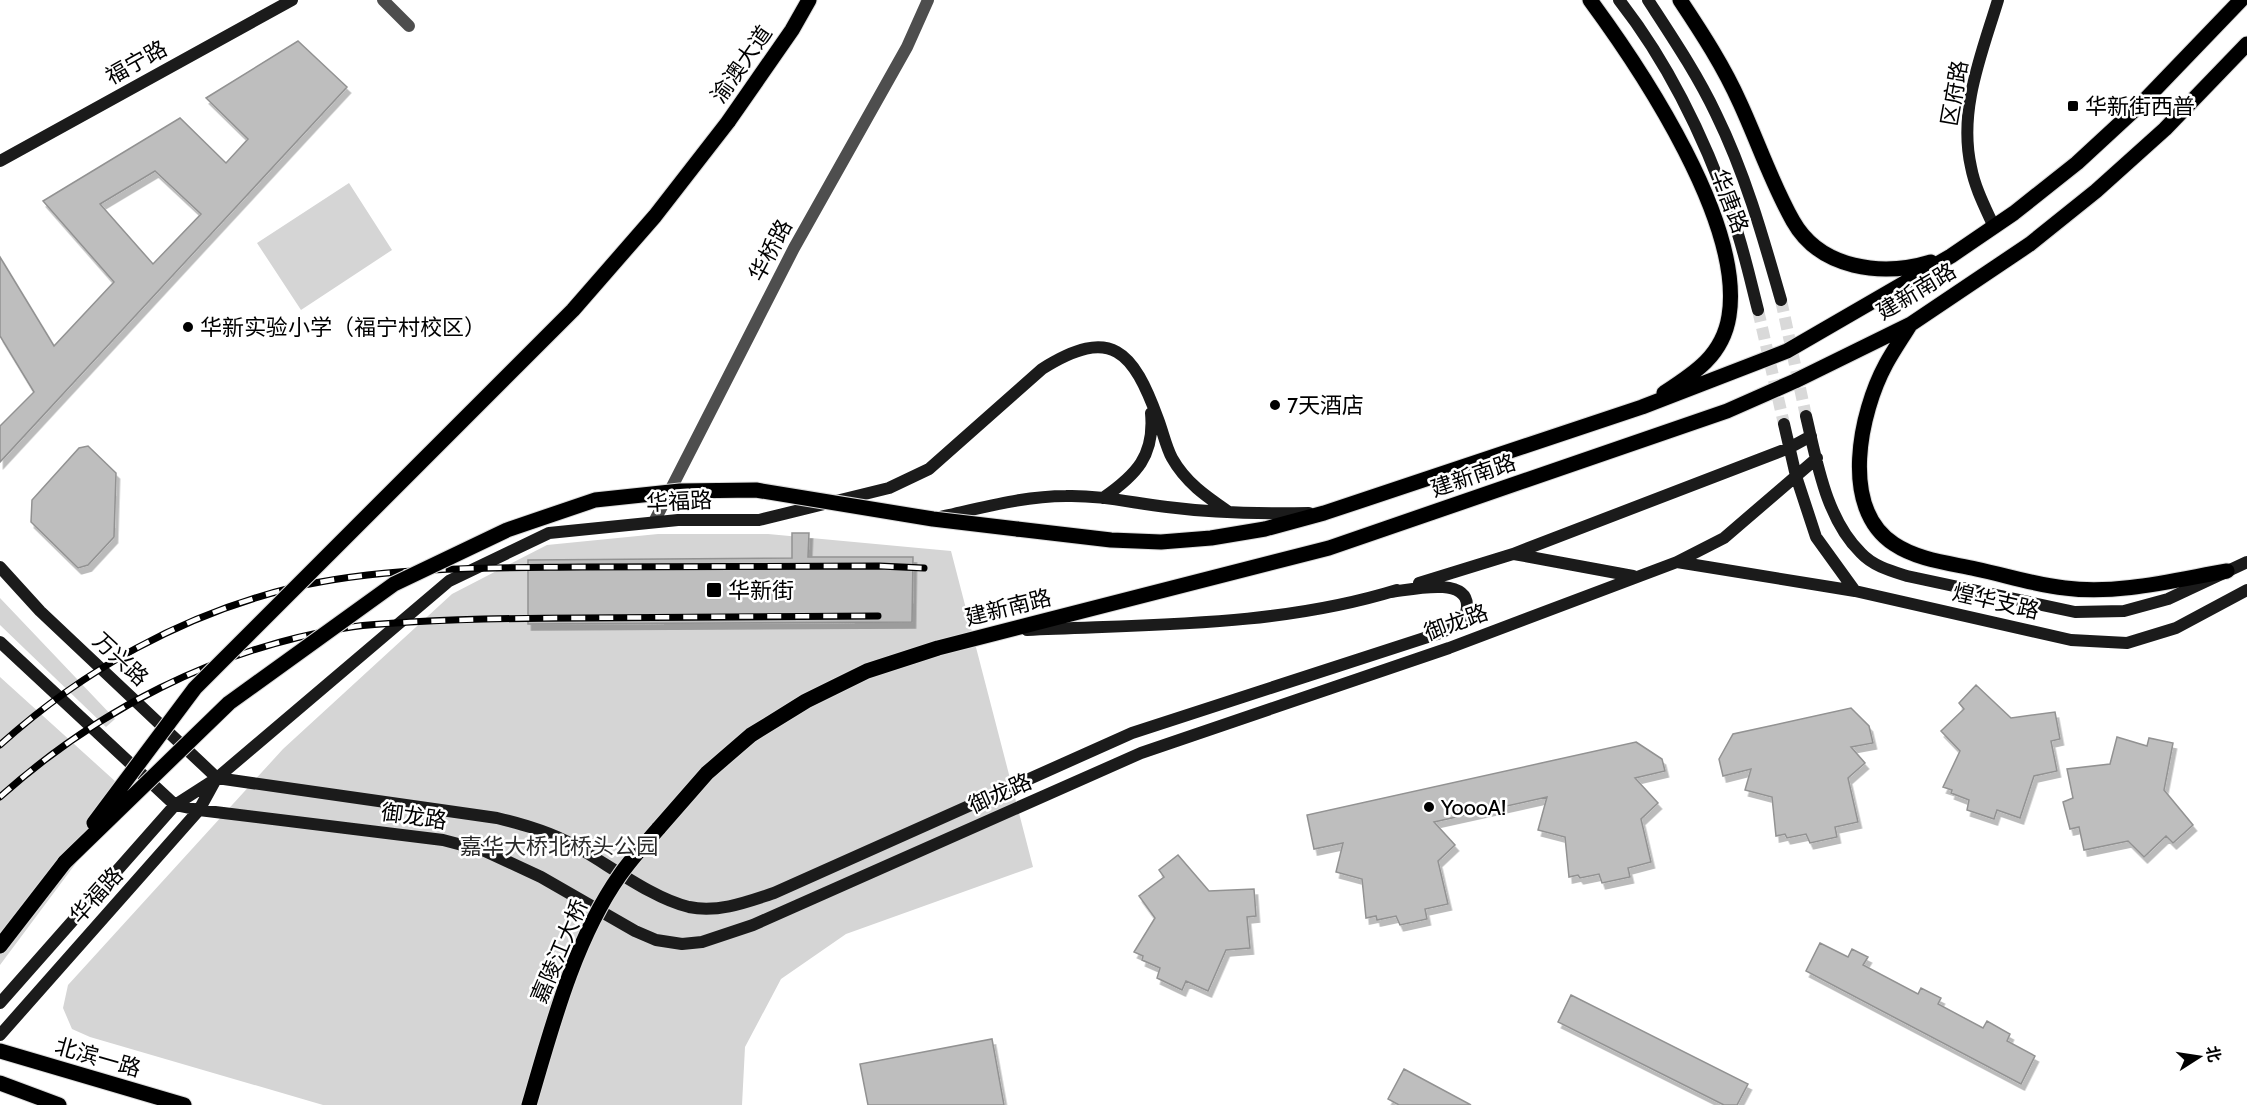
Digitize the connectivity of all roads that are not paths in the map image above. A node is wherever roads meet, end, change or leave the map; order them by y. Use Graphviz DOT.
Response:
graph roads {
  1 [pos="292,0"];
  2 [pos="383,0"];
  3 [pos="809,0"];
  4 [pos="928,0"];
  5 [pos="1590,0"];
  6 [pos="1619,0"];
  7 [pos="1648,0"];
  8 [pos="1680,0"];
  9 [pos="1998,0"];
  10 [pos="2241,0"];
  11 [pos="409,26"];
  12 [pos="2247,44"];
  13 [pos="0,161"];
  14 [pos="1994,227"];
  15 [pos="1952,256"];
  16 [pos="1781,300"];
  17 [pos="1758,309"];
  18 [pos="1911,324"];
  19 [pos="1150,397"];
  20 [pos="1642,407"];
  21 [pos="1806,416"];
  22 [pos="1784,424"];
  23 [pos="1811,436"];
  24 [pos="1789,448"];
  25 [pos="1816,458"];
  26 [pos="1796,476"];
  27 [pos="1103,498"];
  28 [pos="1229,512"];
  29 [pos="1324,513"];
  30 [pos="933,519"];
  31 [pos="654,522"];
  32 [pos="1513,554"];
  33 [pos="1677,562"];
  34 [pos="2247,562"];
  35 [pos="0,567"];
  36 [pos="2227,571"];
  37 [pos="1635,577"];
  38 [pos="2247,590"];
  39 [pos="1855,591"];
  40 [pos="1391,592"];
  41 [pos="1008,631"];
  42 [pos="0,642"];
  43 [pos="217,778"];
  44 [pos="175,805"];
  45 [pos="199,810"];
  46 [pos="658,829"];
  47 [pos="65,862"];
  48 [pos="0,946"];
  49 [pos="0,1003"];
  50 [pos="0,1035"];
  51 [pos="0,1051"];
  52 [pos="0,1083"];
  53 [pos="59,1105"];
  54 [pos="184,1105"];
  55 [pos="530,1105"];
  1 -- 13 [label="main road, 福宁路"];
  2 -- 11 [label="street"];
  3 -- 47 [label="main road, 渝澳大道, bridge"];
  4 -- 31 [label="street, 华桥路"];
  5 -- 20 [label="main road, 华唐路"];
  6 -- 17 [label="main road"];
  7 -- 16 [label="main road"];
  8 -- 15 [label="main road"];
  9 -- 14 [label="main road, 区府路"];
  10 -- 14 [label="main road, 建新南路"];
  12 -- 18 [label="main road, 建新南路"];
  14 -- 15 [label="main road, 建新南路"];
  15 -- 20 [label="main road, 建新南路"];
  18 -- 36 [label="main road"];
  18 -- 41 [label="main road, 建新南路"];
  19 -- 27 [label="main road, 华福路"];
  19 -- 28 [label="main road, 华福路"];
  19 -- 31 [label="main road, 华福路"];
  20 -- 29 [label="main road, 建新南路"];
  21 -- 23 [label="main road, 煌华支路"];
  22 -- 24 [label="main road"];
  23 -- 24 [label="main road"];
  23 -- 25 [label="main road, 煌华支路"];
  24 -- 26 [label="main road"];
  24 -- 32 [label="main road"];
  25 -- 26 [label="main road, 御龙路"];
  25 -- 36 [label="main road, 煌华支路"];
  26 -- 33 [label="main road, 御龙路"];
  26 -- 39 [label="main road"];
  27 -- 28 [label="main road, 建新南路"];
  27 -- 30 [label="main road, 建新南路"];
  28 -- 29 [label="main road, 建新南路"];
  29 -- 30 [label="main road, 建新南路, bridge"];
  30 -- 47 [label="main road, 建新南路, bridge"];
  31 -- 43 [label="main road, 华福路"];
  32 -- 37 [label="main road"];
  32 -- 40 [label="main road"];
  33 -- 37 [label="main road, 御龙路"];
  33 -- 39 [label="main road, 煌华支路"];
  34 -- 36 [label="main road, 煌华支路"];
  35 -- 43 [label="main road, 万兴路"];
  37 -- 45 [label="main road, 御龙路"];
  38 -- 39 [label="main road, 煌华支路"];
  40 -- 41 [label="main road"];
  40 -- 43 [label="main road, 御龙路"];
  41 -- 46 [label="main road, 建新南路"];
  42 -- 44 [label="main road"];
  43 -- 44 [label="main road, 华福路"];
  43 -- 45 [label="main road, 华福路"];
  44 -- 45 [label="main road"];
  44 -- 49 [label="main road, 华福路"];
  45 -- 50 [label="main road, 华福路"];
  46 -- 55 [label="main road, 嘉陵江大桥, bridge"];
  47 -- 48 [label="main road"];
  51 -- 54 [label="main road, 北滨一路"];
  52 -- 53 [label="main road"];
}
